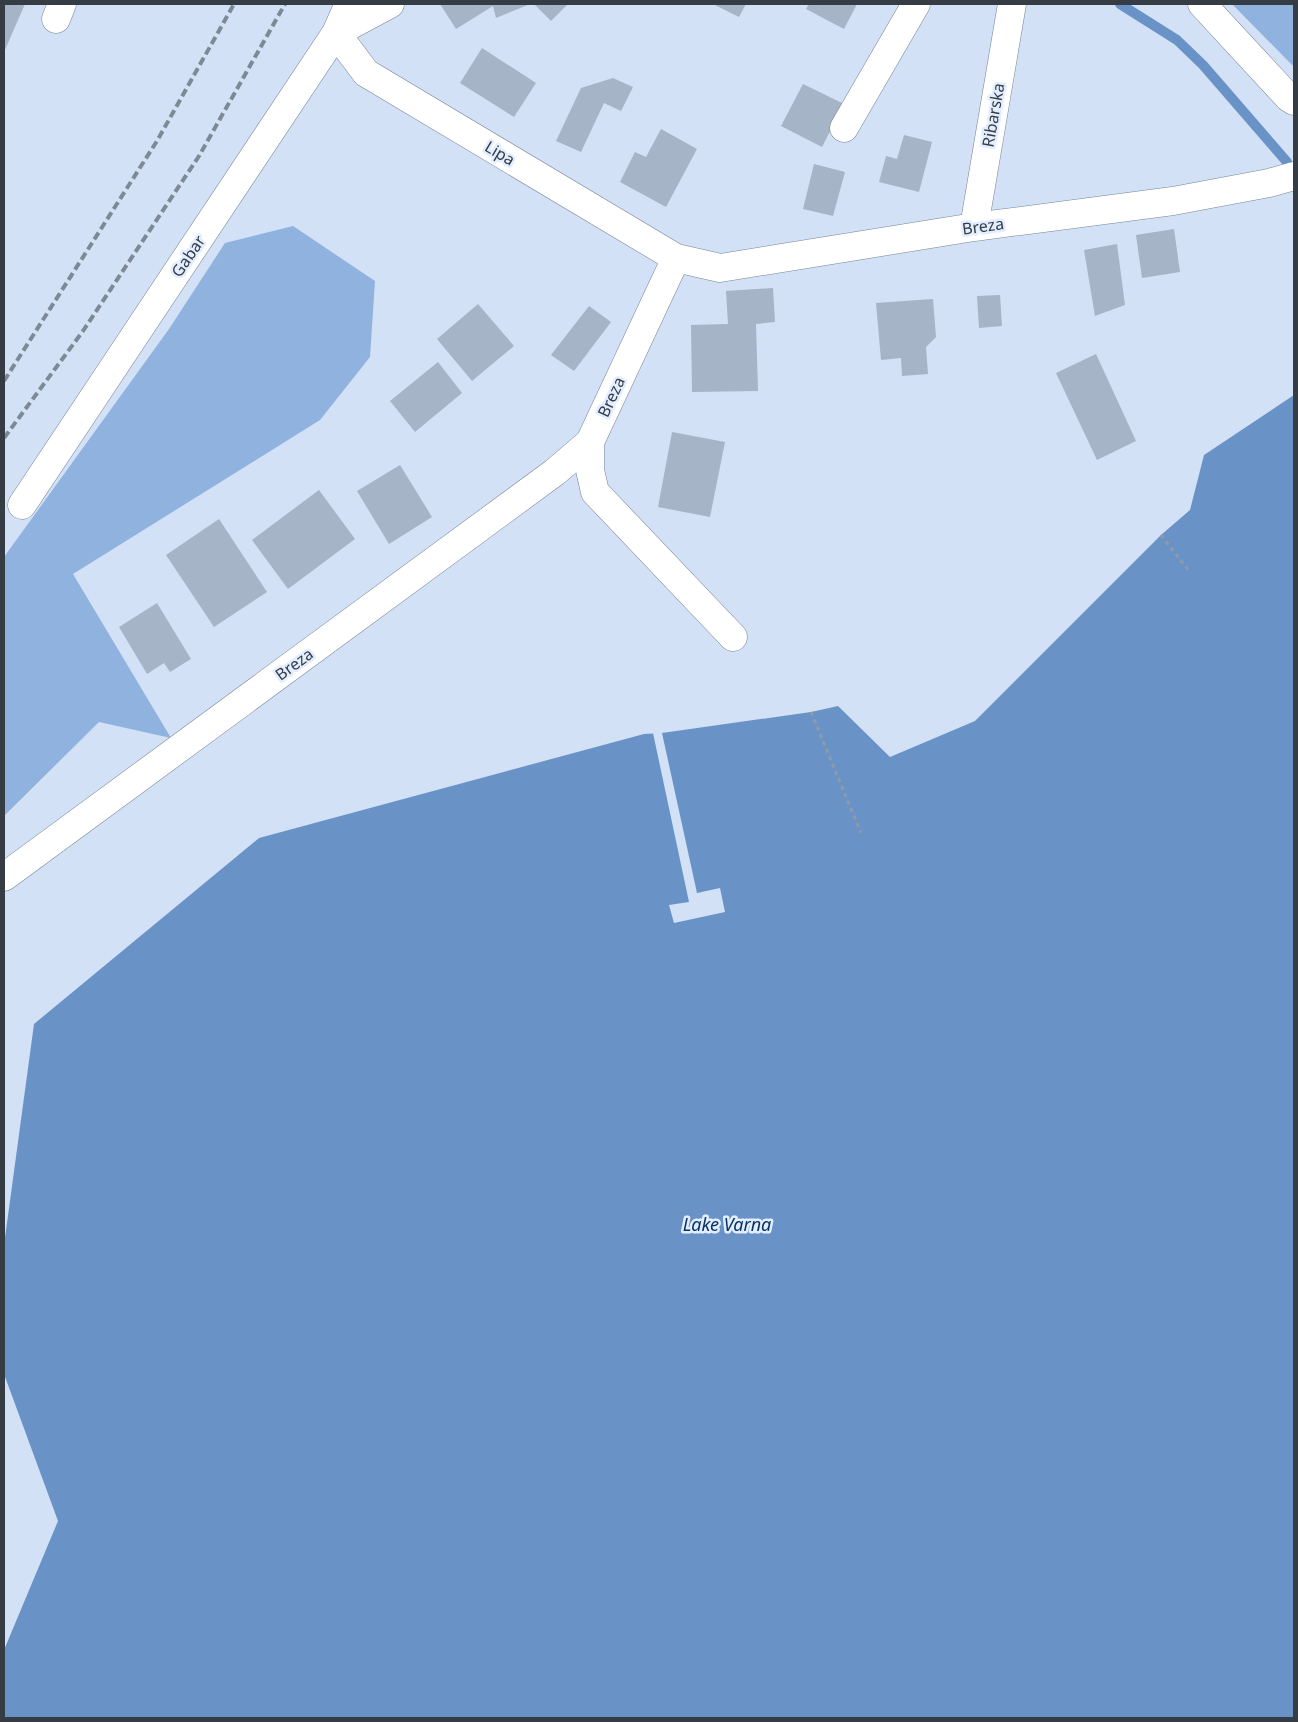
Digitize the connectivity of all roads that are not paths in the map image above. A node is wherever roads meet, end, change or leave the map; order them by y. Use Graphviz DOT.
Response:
graph roads {
  1 [pos="349,4"];
  2 [pos="390,4"];
  3 [pos="916,4"];
  4 [pos="1012,4"];
  5 [pos="1202,4"];
  6 [pos="336,33"];
  7 [pos="1294,101"];
  8 [pos="844,128"];
  9 [pos="1294,176"];
  10 [pos="974,227"];
  11 [pos="676,258"];
  12 [pos="590,442"];
  13 [pos="22,506"];
  14 [pos="733,637"];
  15 [pos="4,877"];
  1 -- 6 [label="street, Gabar"];
  2 -- 6 [label="street"];
  3 -- 8 [label="street"];
  4 -- 10 [label="street, Ribarska"];
  5 -- 7 [label="street"];
  6 -- 11 [label="street, Lipa"];
  6 -- 13 [label="street, Gabar"];
  9 -- 10 [label="street, Breza"];
  10 -- 11 [label="street, Breza"];
  11 -- 12 [label="street, Breza"];
  12 -- 14 [label="street"];
  12 -- 15 [label="street, Breza"];
}
